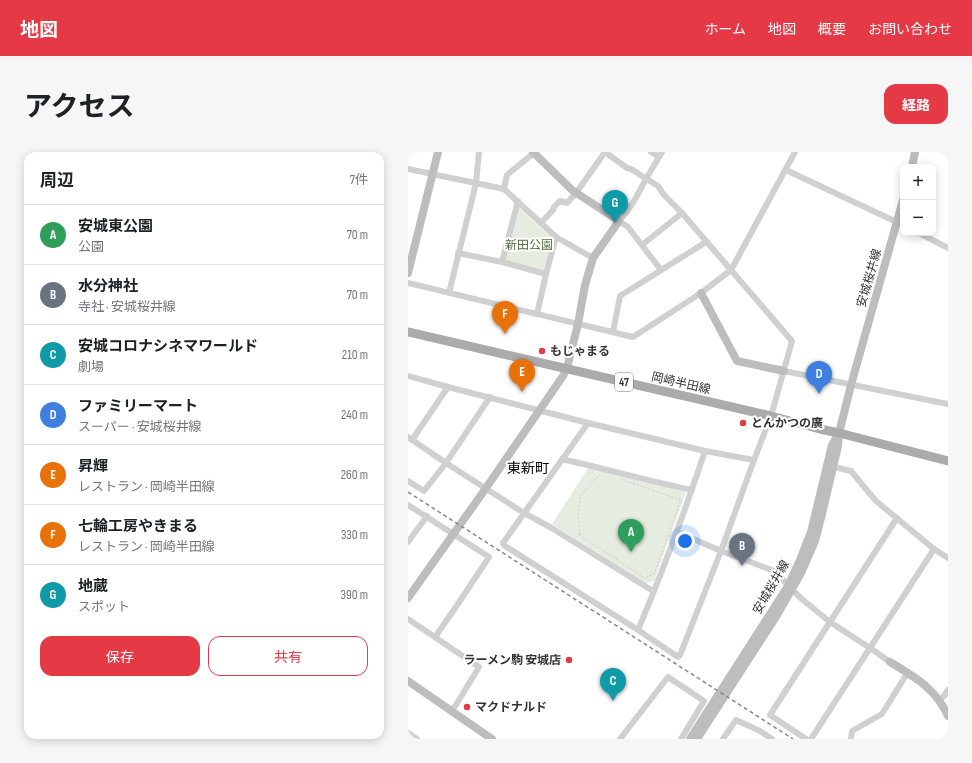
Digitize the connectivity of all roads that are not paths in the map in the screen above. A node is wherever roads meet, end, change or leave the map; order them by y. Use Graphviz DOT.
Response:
graph roads {
  1 [pos="438,152"];
  2 [pos="479,152"];
  3 [pos="534,152"];
  4 [pos="605,152"];
  5 [pos="651,152"];
  6 [pos="795,152"];
  7 [pos="915,152"];
  8 [pos="661,154"];
  9 [pos="913,164"];
  10 [pos="408,169"];
  11 [pos="786,170"];
  12 [pos="434,174"];
  13 [pos="646,178"];
  14 [pos="476,183"];
  15 [pos="504,189"];
  16 [pos="576,193"];
  17 [pos="518,201"];
  18 [pos="682,213"];
  19 [pos="619,221"];
  20 [pos="541,223"];
  21 [pos="900,223"];
  22 [pos="925,236"];
  23 [pos="556,237"];
  24 [pos="706,242"];
  25 [pos="642,245"];
  26 [pos="948,248"];
  27 [pos="458,253"];
  28 [pos="593,258"];
  29 [pos="502,262"];
  30 [pos="661,270"];
  31 [pos="731,270"];
  32 [pos="408,274"];
  33 [pos="546,274"];
  34 [pos="408,283"];
  35 [pos="449,293"];
  36 [pos="701,293"];
  37 [pos="537,314"];
  38 [pos="578,324"];
  39 [pos="408,332"];
  40 [pos="613,332"];
  41 [pos="567,369"];
  42 [pos="784,372"];
  43 [pos="408,376"];
  44 [pos="850,385"];
  45 [pos="448,387"];
  46 [pos="490,397"];
  47 [pos="948,404"];
  48 [pos="539,411"];
  49 [pos="771,416"];
  50 [pos="588,424"];
  51 [pos="839,433"];
  52 [pos="410,439"];
  53 [pos="705,450"];
  54 [pos="562,459"];
  55 [pos="754,460"];
  56 [pos="948,461"];
  57 [pos="446,463"];
  58 [pos="830,466"];
  59 [pos="408,481"];
  60 [pos="486,488"];
  61 [pos="692,490"];
  62 [pos="408,505"];
  63 [pos="524,513"];
  64 [pos="427,516"];
  65 [pos="897,518"];
  66 [pos="677,532"];
  67 [pos="453,534"];
  68 [pos="408,542"];
  69 [pos="934,549"];
  70 [pos="721,552"];
  71 [pos="948,558"];
  72 [pos="790,588"];
  73 [pos="653,591"];
  74 [pos="408,598"];
  75 [pos="408,619"];
  76 [pos="830,622"];
  77 [pos="638,630"];
  78 [pos="434,637"];
  79 [pos="870,648"];
  80 [pos="890,662"];
  81 [pos="908,672"];
  82 [pos="409,683"];
  83 [pos="948,690"];
  84 [pos="939,700"];
  85 [pos="451,711"];
  86 [pos="948,716"];
  87 [pos="408,733"];
  88 [pos="417,739"];
  89 [pos="492,739"];
  90 [pos="620,739"];
  91 [pos="680,739"];
  92 [pos="690,739"];
  93 [pos="697,739"];
  94 [pos="723,739"];
  95 [pos="772,739"];
  96 [pos="806,739"];
  97 [pos="811,739"];
  98 [pos="851,739"];
  1 -- 12 [label="street"];
  2 -- 14 [label="street"];
  3 -- 15 [label="street"];
  3 -- 16 [label="street"];
  4 -- 13 [label="street"];
  4 -- 16 [label="street"];
  5 -- 8 [label="street"];
  6 -- 11 [label="street"];
  7 -- 9 [label="street"];
  8 -- 13 [label="street"];
  10 -- 12 [label="street"];
  11 -- 21 [label="street"];
  11 -- 31 [label="street"];
  12 -- 14 [label="street"];
  12 -- 32 [label="street"];
  13 -- 18 [label="street"];
  13 -- 19 [label="street"];
  14 -- 15 [label="street"];
  14 -- 27 [label="street"];
  15 -- 17 [label="street"];
  16 -- 19 [label="street"];
  16 -- 20 [label="street"];
  17 -- 20 [label="street"];
  17 -- 29 [label="street"];
  18 -- 24 [label="street"];
  18 -- 25 [label="street"];
  19 -- 25 [label="street"];
  19 -- 28 [label="street"];
  20 -- 23 [label="street"];
  21 -- 44 [label="street, 安城桜井線"];
  22 -- 26 [label="street"];
  23 -- 28 [label="street"];
  23 -- 33 [label="street"];
  24 -- 30 [label="street"];
  24 -- 31 [label="street"];
  25 -- 30 [label="street"];
  27 -- 29 [label="street"];
  27 -- 35 [label="street"];
  28 -- 38 [label="street"];
  29 -- 33 [label="street"];
  30 -- 40 [label="street"];
  31 -- 36 [label="street"];
  31 -- 42 [label="street"];
  33 -- 37 [label="street"];
  34 -- 35 [label="street"];
  35 -- 37 [label="street"];
  36 -- 40 [label="street"];
  36 -- 42 [label="street"];
  37 -- 38 [label="street"];
  38 -- 40 [label="street"];
  38 -- 41 [label="street"];
  39 -- 41 [label="main road, 岡崎半田線 / 47"];
  41 -- 48 [label="street"];
  41 -- 49 [label="main road, 岡崎半田線 / 47"];
  42 -- 44 [label="street"];
  42 -- 49 [label="street"];
  43 -- 45 [label="street"];
  44 -- 47 [label="street"];
  44 -- 51 [label="street, 安城桜井線"];
  45 -- 46 [label="street"];
  45 -- 52 [label="street"];
  46 -- 48 [label="street"];
  46 -- 57 [label="street"];
  48 -- 50 [label="street"];
  48 -- 60 [label="street"];
  49 -- 51 [label="main road, 岡崎半田線 / 47"];
  49 -- 55 [label="street"];
  50 -- 53 [label="street"];
  50 -- 54 [label="street"];
  51 -- 56 [label="main road, 岡崎半田線 / 47"];
  51 -- 58 [label="street, 安城桜井線"];
  52 -- 57 [label="street"];
  53 -- 55 [label="street"];
  53 -- 61 [label="street"];
  54 -- 61 [label="street"];
  54 -- 63 [label="street"];
  55 -- 70 [label="street"];
  57 -- 59 [label="street"];
  57 -- 60 [label="street"];
  58 -- 65 [label="street"];
  58 -- 72 [label="street, 安城桜井線"];
  60 -- 63 [label="street"];
  60 -- 67 [label="street"];
  61 -- 66 [label="street"];
  62 -- 64 [label="street"];
  63 -- 73 [label="street"];
  63 -- 77 [label="street"];
  64 -- 67 [label="street"];
  64 -- 68 [label="street"];
  65 -- 69 [label="street"];
  65 -- 76 [label="street"];
  66 -- 70 [label="street"];
  66 -- 73 [label="street"];
  67 -- 74 [label="street"];
  67 -- 78 [label="street"];
  69 -- 71 [label="street"];
  69 -- 79 [label="street"];
  70 -- 72 [label="street"];
  70 -- 77 [label="street"];
  72 -- 76 [label="street"];
  72 -- 92 [label="street, 安城桜井線"];
  72 -- 93 [label="street, 安城桜井線"];
  73 -- 77 [label="street"];
  75 -- 78 [label="street"];
  76 -- 79 [label="street"];
  76 -- 96 [label="street"];
  78 -- 85 [label="street"];
  79 -- 80 [label="street"];
  79 -- 97 [label="street"];
  80 -- 81 [label="street"];
  81 -- 84 [label="street"];
  81 -- 98 [label="street"];
  82 -- 85 [label="street"];
  83 -- 84 [label="street"];
  84 -- 86 [label="street"];
  85 -- 89 [label="street"];
  87 -- 88 [label="street"];
  90 -- 91 [label="street"];
  94 -- 95 [label="street"];
}
